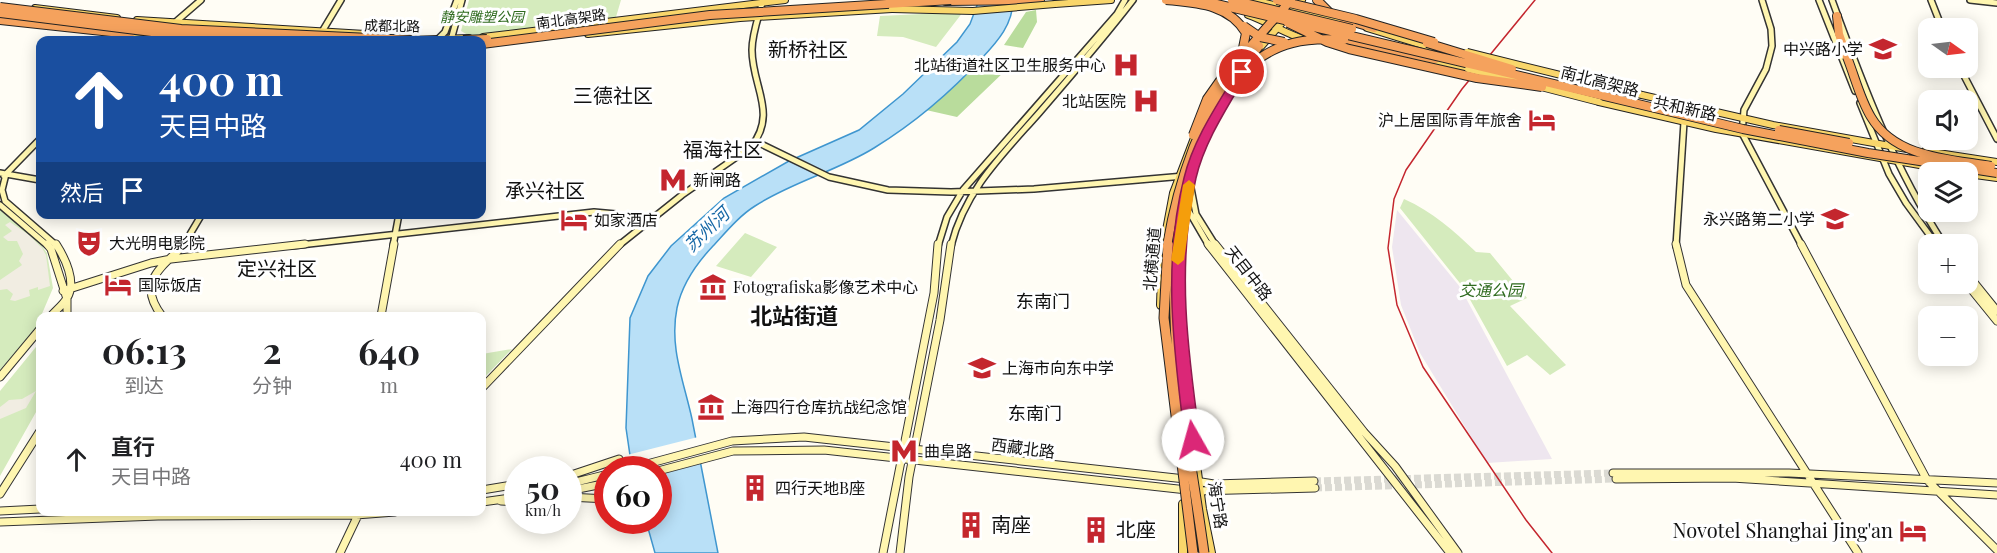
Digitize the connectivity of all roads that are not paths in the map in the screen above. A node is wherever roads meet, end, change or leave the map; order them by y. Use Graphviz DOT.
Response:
graph roads {
  1 [pos="201,0"];
  2 [pos="341,0"];
  3 [pos="457,0"];
  4 [pos="462,0"];
  5 [pos="762,0"];
  6 [pos="784,0"];
  7 [pos="863,0"];
  8 [pos="951,0"];
  9 [pos="1040,0"];
  10 [pos="1111,0"];
  11 [pos="1125,0"];
  12 [pos="1133,0"];
  13 [pos="1160,0"];
  14 [pos="1166,0"];
  15 [pos="1200,0"];
  16 [pos="1232,0"];
  17 [pos="1248,0"];
  18 [pos="1253,0"];
  19 [pos="1269,0"];
  20 [pos="1276,0"];
  21 [pos="1286,0"];
  22 [pos="1291,0"];
  23 [pos="1762,0"];
  24 [pos="1819,0"];
  25 [pos="1832,0"];
  26 [pos="1931,0"];
  27 [pos="1970,0"];
  28 [pos="936,1"];
  29 [pos="1017,1"];
  30 [pos="1317,2"];
  31 [pos="1298,3"];
  32 [pos="1997,3"];
  33 [pos="0,6"];
  34 [pos="1283,6"];
  35 [pos="33,8"];
  36 [pos="892,9"];
  37 [pos="0,13"];
  38 [pos="1263,13"];
  39 [pos="1838,16"];
  40 [pos="760,17"];
  41 [pos="1311,18"];
  42 [pos="1937,18"];
  43 [pos="0,20"];
  44 [pos="136,20"];
  45 [pos="1269,22"];
  46 [pos="148,24"];
  47 [pos="1279,25"];
  48 [pos="1243,26"];
  49 [pos="202,27"];
  50 [pos="170,28"];
  51 [pos="234,28"];
  52 [pos="181,29"];
  53 [pos="146,33"];
  54 [pos="254,33"];
  55 [pos="323,33"];
  56 [pos="131,36"];
  57 [pos="145,36"];
  58 [pos="150,36"];
  59 [pos="150,36"];
  60 [pos="159,36"];
  61 [pos="178,36"];
  62 [pos="222,36"];
  63 [pos="320,36"];
  64 [pos="323,36"];
  65 [pos="358,36"];
  66 [pos="363,36"];
  67 [pos="441,36"];
  68 [pos="452,36"];
  69 [pos="482,36"];
  70 [pos="1404,36"];
  71 [pos="486,37"];
  72 [pos="1295,42"];
  73 [pos="1434,42"];
  74 [pos="486,44"];
  75 [pos="486,45"];
  76 [pos="1468,66"];
  77 [pos="1518,73"];
  78 [pos="1965,78"];
  79 [pos="1542,87"];
  80 [pos="1741,117"];
  81 [pos="1684,122"];
  82 [pos="1742,134"];
  83 [pos="1997,139"];
  84 [pos="758,141"];
  85 [pos="36,143"];
  86 [pos="1877,144"];
  87 [pos="1891,147"];
  88 [pos="1194,150"];
  89 [pos="1883,160"];
  90 [pos="1896,163"];
  91 [pos="1918,166"];
  92 [pos="1997,167"];
  93 [pos="3,173"];
  94 [pos="1978,175"];
  95 [pos="1190,176"];
  96 [pos="1178,177"];
  97 [pos="1997,178"];
  98 [pos="36,179"];
  99 [pos="0,182"];
  100 [pos="963,190"];
  101 [pos="974,190"];
  102 [pos="0,205"];
  103 [pos="1185,206"];
  104 [pos="199,219"];
  105 [pos="398,219"];
  106 [pos="640,227"];
  107 [pos="393,234"];
  108 [pos="1929,234"];
  109 [pos="1937,234"];
  110 [pos="171,259"];
  111 [pos="1978,287"];
  112 [pos="71,289"];
  113 [pos="63,291"];
  114 [pos="1975,294"];
  115 [pos="67,299"];
  116 [pos="1997,311"];
  117 [pos="53,312"];
  118 [pos="55,312"];
  119 [pos="68,312"];
  120 [pos="159,312"];
  121 [pos="382,312"];
  122 [pos="1997,321"];
  123 [pos="36,334"];
  124 [pos="0,377"];
  125 [pos="486,384"];
  126 [pos="36,437"];
  127 [pos="902,447"];
  128 [pos="914,449"];
  129 [pos="672,457"];
  130 [pos="900,459"];
  131 [pos="912,460"];
  132 [pos="672,467"];
  133 [pos="1808,474"];
  134 [pos="1181,479"];
  135 [pos="1927,480"];
  136 [pos="1198,481"];
  137 [pos="1813,483"];
  138 [pos="1997,483"];
  139 [pos="504,488"];
  140 [pos="1182,489"];
  141 [pos="486,490"];
  142 [pos="1935,490"];
  143 [pos="1200,491"];
  144 [pos="0,494"];
  145 [pos="1997,495"];
  146 [pos="504,499"];
  147 [pos="494,500"];
  148 [pos="486,501"];
  149 [pos="504,501"];
  150 [pos="36,509"];
  151 [pos="0,511"];
  152 [pos="127,516"];
  153 [pos="356,516"];
  154 [pos="0,522"];
  155 [pos="1997,550"];
  156 [pos="340,553"];
  157 [pos="883,553"];
  158 [pos="900,553"];
  159 [pos="1183,553"];
  160 [pos="1194,553"];
  161 [pos="1204,553"];
  162 [pos="1211,553"];
  163 [pos="1450,553"];
  164 [pos="1458,553"];
  165 [pos="1858,553"];
  1 -- 50 [label="main road"];
  2 -- 55 [label="main road"];
  3 -- 67 [label="main road"];
  4 -- 68 [label="main road"];
  5 -- 6 [label="main road, 成都北路"];
  5 -- 40 [label="main road"];
  5 -- 69 [label="main road, 成都北路"];
  7 -- 71 [label="highway, 南北高架路, bridge"];
  8 -- 28 [label="highway, 南北高架路, bridge"];
  9 -- 29 [label="highway"];
  10 -- 36 [label="main road, bridge"];
  11 -- 100 [label="main road"];
  12 -- 101 [label="main road"];
  13 -- 45 [label="main road, 共和新路"];
  14 -- 48 [label="highway, bridge"];
  15 -- 38 [label="highway, bridge"];
  16 -- 41 [label="highway, 南北高架路, bridge"];
  17 -- 48 [label="highway, bridge"];
  18 -- 34 [label="main road, 共和新路"];
  19 -- 34 [label="main road"];
  19 -- 41 [label="highway, bridge"];
  20 -- 73 [label="highway, bridge"];
  21 -- 34 [label="main road"];
  22 -- 88 [label="highway, 北横通道, bridge"];
  23 -- 80 [label="main road"];
  24 -- 86 [label="main road"];
  25 -- 39 [label="main road"];
  26 -- 42 [label="main road"];
  27 -- 32 [label="main road"];
  28 -- 29 [label="highway, bridge"];
  28 -- 74 [label="highway, 南北高架路, bridge"];
  29 -- 36 [label="highway, bridge"];
  30 -- 70 [label="highway, bridge"];
  30 -- 72 [label="highway, bridge"];
  31 -- 34 [label="main road, 共和新路"];
  31 -- 47 [label="main road, 天目中路"];
  31 -- 47 [label="main road, 共和新路"];
  31 -- 88 [label="highway, 北横通道, bridge"];
  33 -- 35 [label="main road, 成都北路"];
  33 -- 52 [label="highway, bridge"];
  34 -- 45 [label="main road"];
  35 -- 44 [label="main road"];
  35 -- 46 [label="main road, 成都北路"];
  35 -- 49 [label="highway, bridge"];
  36 -- 40 [label="main road"];
  37 -- 50 [label="highway, bridge"];
  38 -- 76 [label="highway, bridge"];
  38 -- 79 [label="highway, bridge"];
  39 -- 87 [label="main road"];
  39 -- 92 [label="highway, bridge"];
  40 -- 75 [label="main road"];
  40 -- 84 [label="main road"];
  41 -- 77 [label="highway, 南北高架路, bridge"];
  43 -- 53 [label="main road"];
  43 -- 56 [label="main road"];
  43 -- 57 [label="highway"];
  44 -- 46 [label="main road"];
  44 -- 50 [label="main road"];
  45 -- 47 [label="main road, 共和新路"];
  45 -- 96 [label="main road"];
  46 -- 50 [label="main road, 成都北路"];
  47 -- 76 [label="main road, 共和新路, bridge"];
  47 -- 95 [label="main road, 天目中路"];
  48 -- 72 [label="highway, bridge"];
  48 -- 88 [label="highway, bridge"];
  49 -- 50 [label="main road, 成都北路"];
  49 -- 51 [label="highway, bridge"];
  49 -- 52 [label="highway, bridge"];
  49 -- 55 [label="main road, 成都北路"];
  50 -- 60 [label="main road"];
  50 -- 61 [label="highway, bridge"];
  50 -- 62 [label="highway, bridge"];
  51 -- 54 [label="highway, bridge"];
  51 -- 66 [label="highway, bridge"];
  52 -- 54 [label="highway, bridge"];
  53 -- 58 [label="main road"];
  53 -- 59 [label="main road"];
  54 -- 64 [label="highway, bridge"];
  55 -- 63 [label="main road"];
  55 -- 65 [label="main road, 成都北路"];
  70 -- 73 [label="highway, bridge"];
  70 -- 77 [label="highway, bridge"];
  72 -- 76 [label="highway, bridge"];
  72 -- 88 [label="highway, bridge"];
  73 -- 80 [label="main road, 共和新路, bridge"];
  76 -- 77 [label="highway, bridge"];
  76 -- 79 [label="main road, 共和新路, bridge"];
  77 -- 92 [label="highway, 南北高架路, bridge"];
  78 -- 83 [label="main road"];
  79 -- 81 [label="main road, 共和新路, bridge"];
  80 -- 82 [label="main road"];
  80 -- 86 [label="main road, 共和新路"];
  81 -- 82 [label="main road, 共和新路"];
  81 -- 133 [label="main road"];
  82 -- 89 [label="main road, 共和新路"];
  82 -- 135 [label="main road"];
  84 -- 100 [label="main road"];
  84 -- 106 [label="main road"];
  85 -- 93 [label="main road"];
  86 -- 87 [label="main road, 共和新路"];
  86 -- 89 [label="main road"];
  87 -- 90 [label="main road"];
  87 -- 92 [label="main road, 共和新路"];
  88 -- 160 [label="highway, 北横通道, bridge"];
  88 -- 161 [label="highway, 北横通道, bridge"];
  89 -- 90 [label="main road, 共和新路"];
  89 -- 108 [label="main road"];
  90 -- 91 [label="main road, 共和新路"];
  90 -- 109 [label="main road"];
  93 -- 98 [label="main road"];
  93 -- 99 [label="main road"];
  93 -- 112 [label="main road"];
  94 -- 97 [label="main road"];
  95 -- 96 [label="main road"];
  95 -- 103 [label="main road, 海宁路"];
  95 -- 164 [label="main road, 天目中路"];
  96 -- 101 [label="main road"];
  96 -- 103 [label="main road, 天目中路"];
  96 -- 134 [label="main road, 海宁路"];
  100 -- 101 [label="main road"];
  100 -- 127 [label="main road"];
  101 -- 128 [label="main road"];
  102 -- 113 [label="main road"];
  103 -- 136 [label="main road, 海宁路"];
  103 -- 163 [label="main road, 天目中路"];
  104 -- 110 [label="main road"];
  105 -- 107 [label="main road"];
  106 -- 107 [label="main road"];
  106 -- 125 [label="main road"];
  107 -- 110 [label="main road"];
  107 -- 121 [label="main road"];
  110 -- 112 [label="main road"];
  110 -- 120 [label="main road"];
  111 -- 116 [label="main road"];
  112 -- 113 [label="main road"];
  112 -- 115 [label="main road"];
  113 -- 115 [label="main road"];
  113 -- 117 [label="main road"];
  114 -- 122 [label="main road"];
  115 -- 118 [label="main road"];
  115 -- 119 [label="main road"];
  123 -- 124 [label="main road"];
  126 -- 144 [label="main road"];
  127 -- 128 [label="main road, 西藏北路"];
  127 -- 129 [label="main road, 西藏北路"];
  127 -- 130 [label="main road"];
  128 -- 131 [label="main road"];
  128 -- 134 [label="main road, 西藏北路"];
  130 -- 131 [label="main road, 西藏北路"];
  130 -- 132 [label="main road, 西藏北路"];
  130 -- 157 [label="main road"];
  131 -- 140 [label="main road, 西藏北路"];
  131 -- 158 [label="main road"];
  133 -- 135 [label="main road"];
  133 -- 137 [label="main road"];
  133 -- 137 [label="main road"];
  134 -- 136 [label="main road, 西藏北路"];
  134 -- 140 [label="main road, 海宁路"];
  135 -- 138 [label="main road"];
  135 -- 142 [label="main road"];
  136 -- 143 [label="main road, 海宁路"];
  136 -- 143 [label="main road, 西藏北路"];
  137 -- 142 [label="main road"];
  137 -- 165 [label="main road"];
  139 -- 141 [label="main road"];
  140 -- 143 [label="main road, 西藏北路"];
  140 -- 159 [label="main road, 海宁路"];
  142 -- 145 [label="main road"];
  142 -- 155 [label="main road"];
  143 -- 162 [label="main road, 海宁路"];
  146 -- 147 [label="main road"];
  147 -- 148 [label="main road"];
  147 -- 149 [label="main road"];
  150 -- 151 [label="main road"];
  152 -- 154 [label="main road"];
  153 -- 156 [label="main road"];
}
